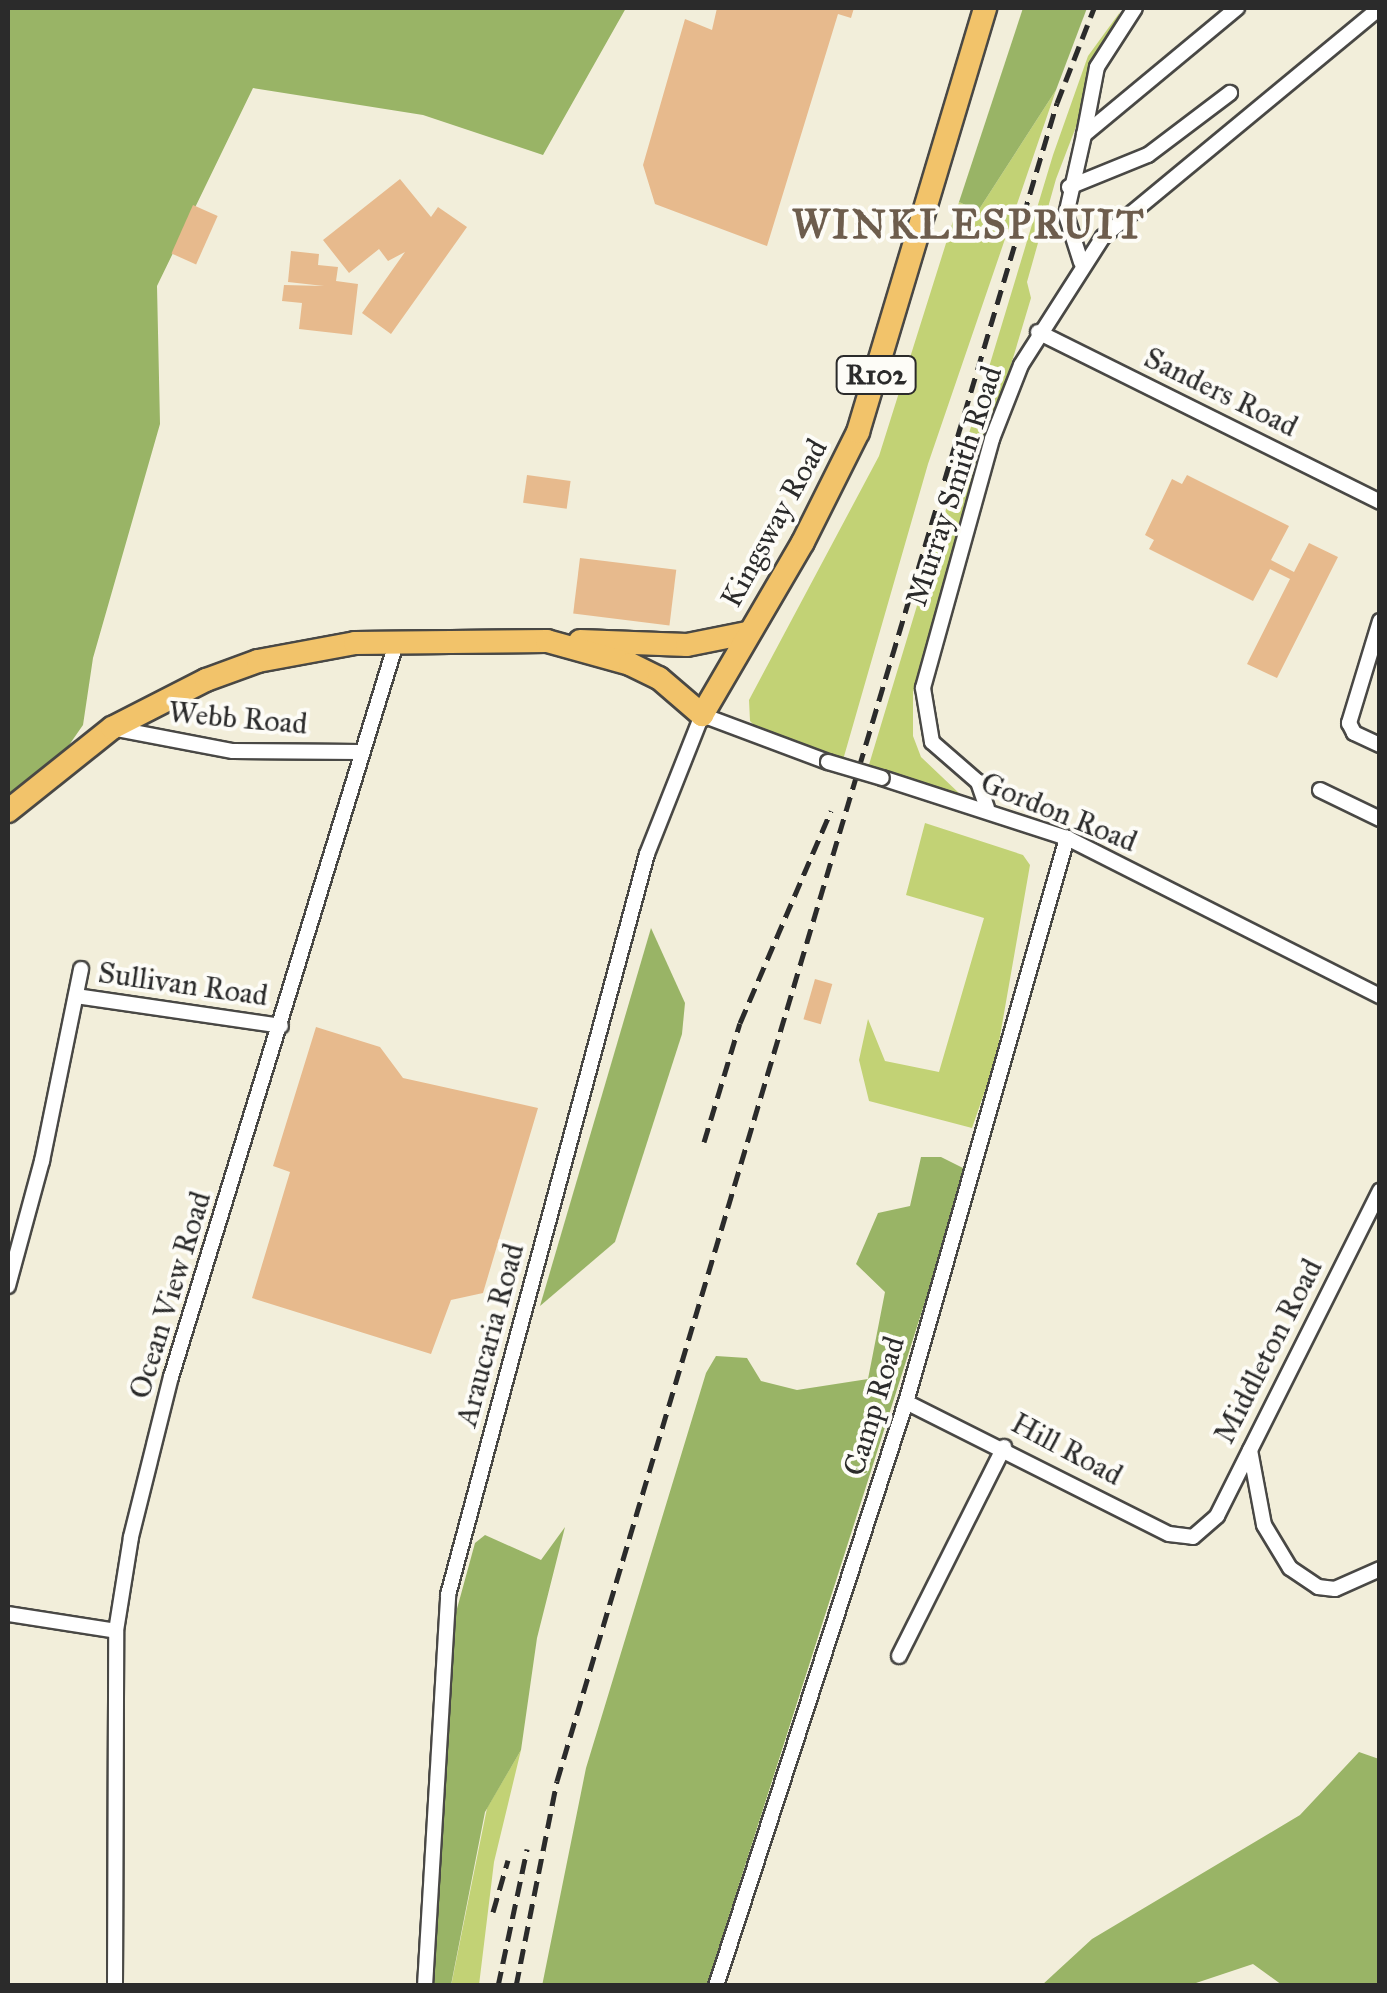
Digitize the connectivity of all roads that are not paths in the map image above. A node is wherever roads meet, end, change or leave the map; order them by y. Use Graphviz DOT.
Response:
graph roads {
  1 [pos="985,8"];
  2 [pos="1135,8"];
  3 [pos="1237,8"];
  4 [pos="1380,8"];
  5 [pos="1230,93"];
  6 [pos="1084,135"];
  7 [pos="1069,187"];
  8 [pos="1081,262"];
  9 [pos="1038,332"];
  10 [pos="1380,502"];
  11 [pos="1380,621"];
  12 [pos="748,633"];
  13 [pos="397,640"];
  14 [pos="547,641"];
  15 [pos="702,716"];
  16 [pos="112,728"];
  17 [pos="1380,745"];
  18 [pos="360,752"];
  19 [pos="1320,790"];
  20 [pos="987,808"];
  21 [pos="8,812"];
  22 [pos="1380,819"];
  23 [pos="1067,838"];
  24 [pos="81,969"];
  25 [pos="76,996"];
  26 [pos="1380,996"];
  27 [pos="282,1026"];
  28 [pos="1380,1190"];
  29 [pos="8,1286"];
  30 [pos="906,1402"];
  31 [pos="1004,1447"];
  32 [pos="1250,1450"];
  33 [pos="1201,1532"];
  34 [pos="1380,1569"];
  35 [pos="8,1614"];
  36 [pos="116,1631"];
  37 [pos="900,1656"];
  38 [pos="116,1986"];
  39 [pos="425,1986"];
  40 [pos="716,1986"];
  1 -- 12 [label="main road, Kingsway Road / R102"];
  2 -- 6 [label="street"];
  3 -- 6 [label="street"];
  4 -- 8 [label="street, Murray Smith Road"];
  5 -- 7 [label="street"];
  6 -- 7 [label="street"];
  7 -- 8 [label="street"];
  8 -- 9 [label="street, Murray Smith Road"];
  9 -- 10 [label="street, Sanders Road"];
  9 -- 20 [label="street, Murray Smith Road"];
  11 -- 17 [label="street"];
  12 -- 14 [label="main road"];
  12 -- 15 [label="main road, Kingsway Road / R102"];
  13 -- 14 [label="main road"];
  13 -- 16 [label="main road"];
  13 -- 18 [label="street, Ocean View Road"];
  14 -- 15 [label="main road"];
  15 -- 20 [label="street, Gordon Road, bridge"];
  15 -- 39 [label="street, Araucaria Road"];
  16 -- 18 [label="street, Webb Road"];
  16 -- 21 [label="main road"];
  18 -- 27 [label="street, Ocean View Road"];
  19 -- 22 [label="street"];
  20 -- 23 [label="street, Gordon Road"];
  23 -- 26 [label="street, Gordon Road"];
  23 -- 30 [label="street, Camp Road"];
  24 -- 25 [label="street"];
  25 -- 27 [label="street, Sullivan Road"];
  25 -- 29 [label="street"];
  27 -- 36 [label="street, Ocean View Road"];
  28 -- 32 [label="street, Middleton Road"];
  30 -- 31 [label="street, Hill Road"];
  30 -- 40 [label="street, Camp Road"];
  31 -- 33 [label="street, Hill Road"];
  31 -- 37 [label="street"];
  32 -- 33 [label="street, Middleton Road"];
  32 -- 34 [label="street"];
  35 -- 36 [label="street"];
  36 -- 38 [label="street, Ocean View Road"];
}
